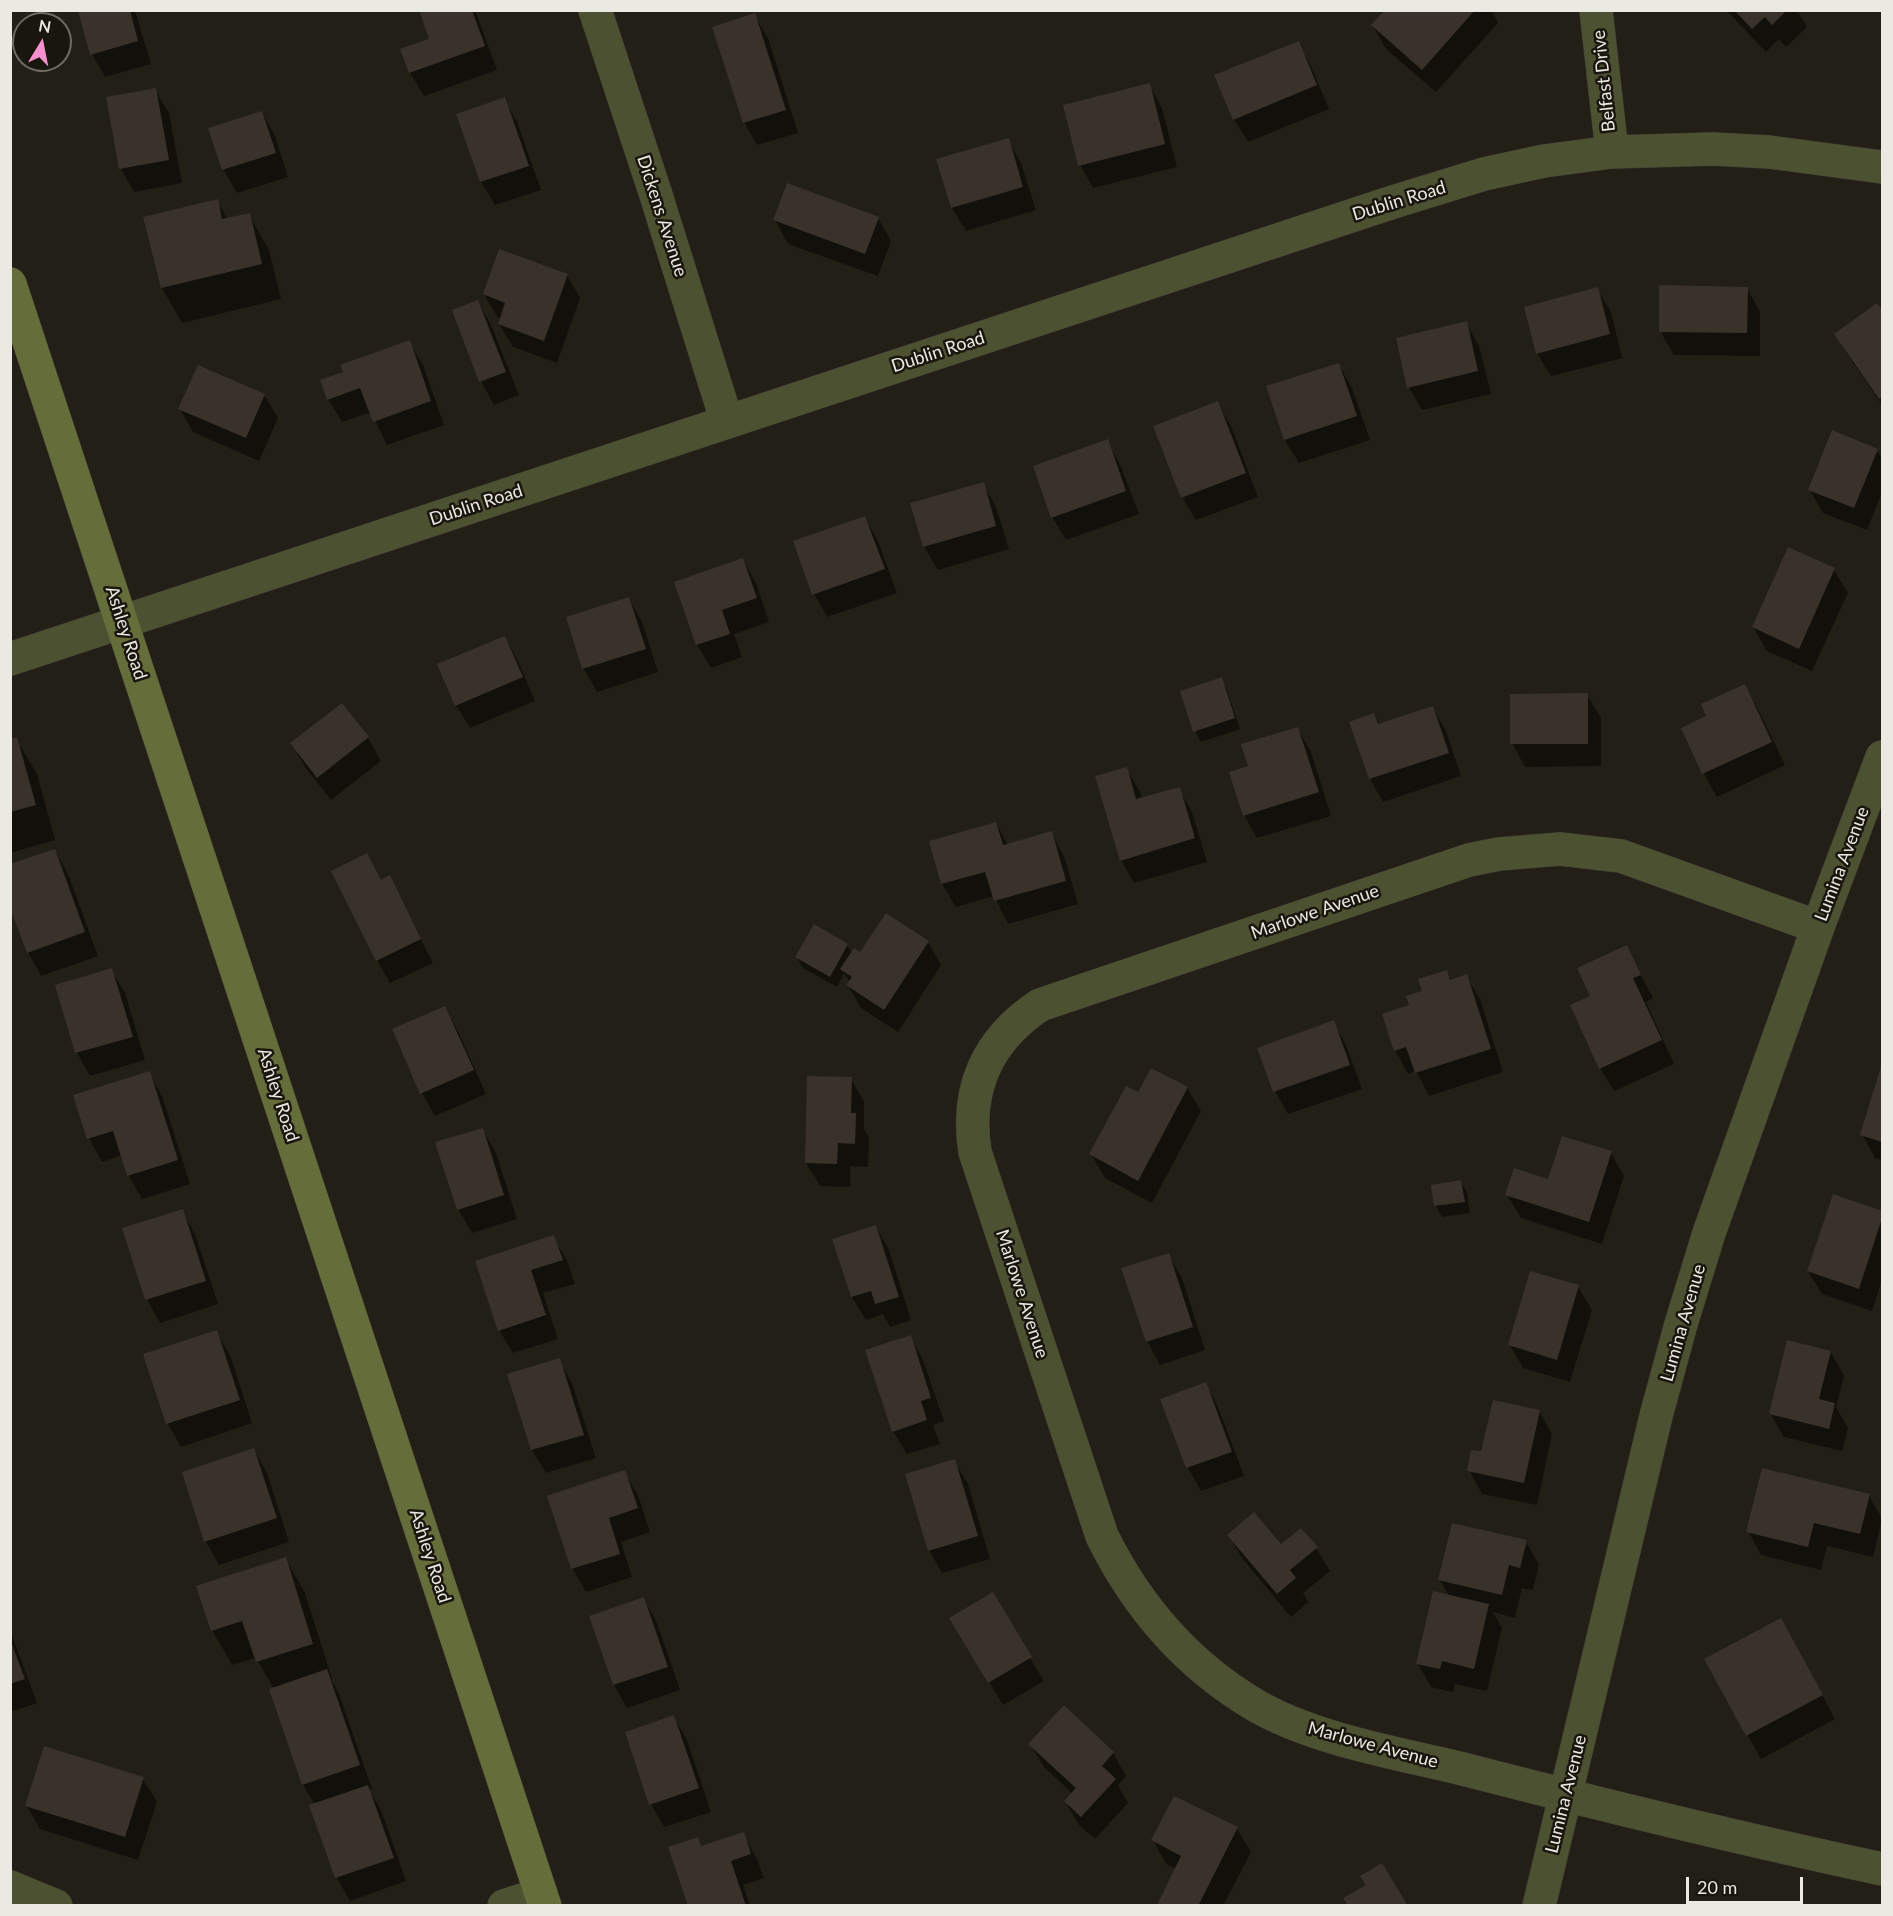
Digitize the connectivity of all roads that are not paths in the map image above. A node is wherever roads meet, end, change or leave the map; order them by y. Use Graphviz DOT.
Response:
graph roads {
  1 [pos="595,10"];
  2 [pos="1596,10"];
  3 [pos="1612,152"];
  4 [pos="1882,167"];
  5 [pos="10,284"];
  6 [pos="727,422"];
  7 [pos="123,623"];
  8 [pos="10,659"];
  9 [pos="1882,757"];
  10 [pos="1818,927"];
  11 [pos="1566,1796"];
  12 [pos="1882,1869"];
  13 [pos="10,1887"];
  14 [pos="543,1900"];
  15 [pos="56,1905"];
  16 [pos="504,1905"];
  17 [pos="1539,1905"];
  1 -- 6 [label="street, Dickens Avenue"];
  2 -- 3 [label="street, Belfast Drive"];
  3 -- 4 [label="street, Dublin Road"];
  3 -- 6 [label="street, Dublin Road"];
  5 -- 7 [label="street, Ashley Road"];
  6 -- 7 [label="street, Dublin Road"];
  7 -- 8 [label="street, Dublin Road"];
  7 -- 14 [label="street, Ashley Road"];
  9 -- 10 [label="street, Lumina Avenue"];
  10 -- 11 [label="street, Lumina Avenue"];
  10 -- 11 [label="street, Marlowe Avenue"];
  11 -- 12 [label="street, Marlowe Avenue"];
  11 -- 17 [label="street, Lumina Avenue"];
  13 -- 15 [label="street"];
  14 -- 16 [label="street"];
}
